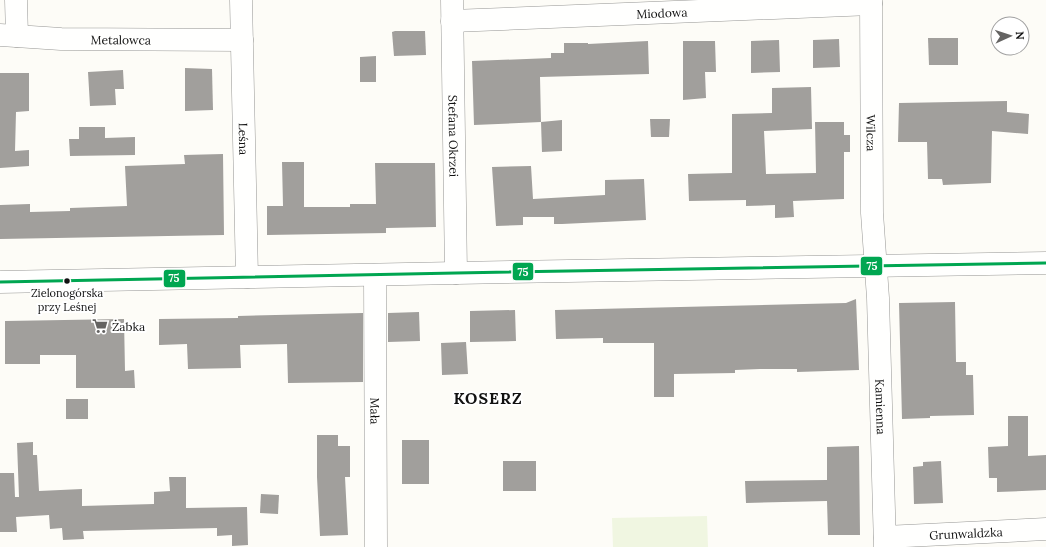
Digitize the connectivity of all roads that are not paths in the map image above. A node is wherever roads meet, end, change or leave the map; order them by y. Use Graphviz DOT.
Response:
graph roads {
  1 [pos="16,0"];
  2 [pos="241,0"];
  3 [pos="452,0"];
  4 [pos="871,2"];
  5 [pos="666,6"];
  6 [pos="452,21"];
  7 [pos="8,36"];
  8 [pos="242,40"];
  9 [pos="1046,263"];
  10 [pos="876,267"];
  11 [pos="456,273"];
  12 [pos="375,275"];
  13 [pos="247,277"];
  14 [pos="0,282"];
  15 [pos="1046,529"];
  16 [pos="885,542"];
  17 [pos="376,547"];
  1 -- 7 [label="street"];
  2 -- 8 [label="street, Leśna"];
  3 -- 6 [label="street, Stefana Okrzei"];
  4 -- 5 [label="street, Miodowa"];
  4 -- 10 [label="street, Wilcza"];
  5 -- 6 [label="street, Miodowa"];
  6 -- 11 [label="street, Stefana Okrzei"];
  7 -- 8 [label="street, Metalowca"];
  8 -- 13 [label="street, Leśna"];
  9 -- 10 [label="street"];
  10 -- 11 [label="street"];
  10 -- 16 [label="street, Kamienna"];
  11 -- 12 [label="street"];
  12 -- 13 [label="street"];
  12 -- 17 [label="street, Mała"];
  13 -- 14 [label="street"];
  15 -- 16 [label="street, Grunwaldzka"];
}
